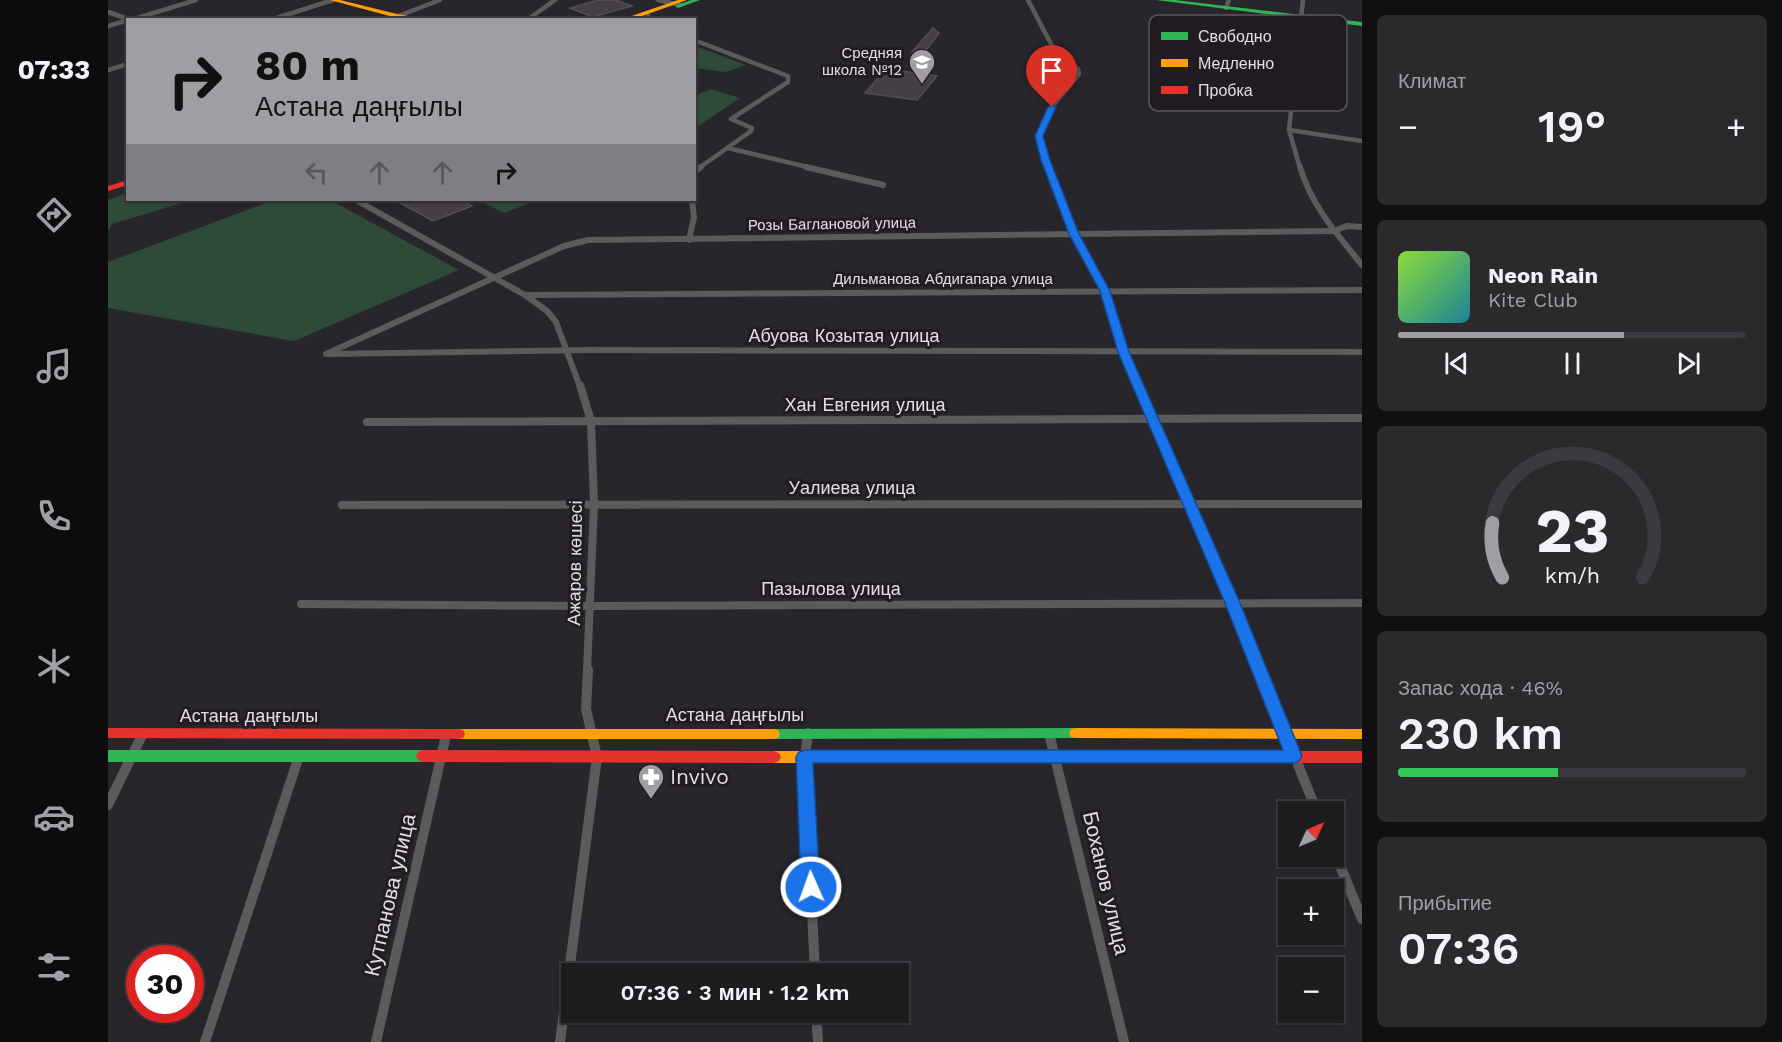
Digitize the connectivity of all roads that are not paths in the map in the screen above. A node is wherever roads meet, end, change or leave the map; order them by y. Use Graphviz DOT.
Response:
graph roads {
  1 [pos="196,0"];
  2 [pos="333,0"];
  3 [pos="440,0"];
  4 [pos="555,0"];
  5 [pos="658,0"];
  6 [pos="697,0"];
  7 [pos="1028,0"];
  8 [pos="1161,0"];
  9 [pos="1304,0"];
  10 [pos="679,3"];
  11 [pos="1227,4"];
  12 [pos="108,12"];
  13 [pos="1286,15"];
  14 [pos="1302,15"];
  15 [pos="137,18"];
  16 [pos="276,18"];
  17 [pos="393,18"];
  18 [pos="530,18"];
  19 [pos="630,18"];
  20 [pos="646,18"];
  21 [pos="126,19"];
  22 [pos="126,21"];
  23 [pos="1347,22"];
  24 [pos="1362,24"];
  25 [pos="108,26"];
  26 [pos="696,41"];
  27 [pos="126,65"];
  28 [pos="108,70"];
  29 [pos="1291,111"];
  30 [pos="1289,130"];
  31 [pos="1362,141"];
  32 [pos="728,148"];
  33 [pos="696,171"];
  34 [pos="126,178"];
  35 [pos="126,183"];
  36 [pos="108,184"];
  37 [pos="883,185"];
  38 [pos="108,189"];
  39 [pos="358,201"];
  40 [pos="692,201"];
  41 [pos="1362,227"];
  42 [pos="1334,231"];
  43 [pos="1074,234"];
  44 [pos="689,240"];
  45 [pos="1362,265"];
  46 [pos="494,279"];
  47 [pos="1362,290"];
  48 [pos="1105,291"];
  49 [pos="525,295"];
  50 [pos="569,352"];
  51 [pos="1124,352"];
  52 [pos="1362,352"];
  53 [pos="326,354"];
  54 [pos="1362,418"];
  55 [pos="1154,420"];
  56 [pos="591,421"];
  57 [pos="367,422"];
  58 [pos="594,504"];
  59 [pos="1362,504"];
  60 [pos="342,505"];
  61 [pos="1191,505"];
  62 [pos="1233,603"];
  63 [pos="1362,603"];
  64 [pos="301,604"];
  65 [pos="591,606"];
  66 [pos="108,733"];
  67 [pos="143,733"];
  68 [pos="592,733"];
  69 [pos="808,733"];
  70 [pos="1049,733"];
  71 [pos="1286,734"];
  72 [pos="1362,734"];
  73 [pos="446,735"];
  74 [pos="108,756"];
  75 [pos="132,756"];
  76 [pos="299,756"];
  77 [pos="442,756"];
  78 [pos="1294,756"];
  79 [pos="597,757"];
  80 [pos="805,757"];
  81 [pos="1056,757"];
  82 [pos="1362,757"];
  83 [pos="1312,801"];
  84 [pos="108,805"];
  85 [pos="1341,867"];
  86 [pos="1362,919"];
  87 [pos="814,963"];
  88 [pos="817,1023"];
  89 [pos="205,1042"];
  90 [pos="376,1042"];
  91 [pos="560,1042"];
  92 [pos="818,1042"];
  93 [pos="1124,1042"];
  1 -- 15 [label="street"];
  2 -- 16 [label="street"];
  2 -- 17 [label="street"];
  3 -- 17 [label="street"];
  4 -- 18 [label="street"];
  5 -- 10 [label="street"];
  6 -- 10 [label="street"];
  7 -- 43 [label="street"];
  8 -- 11 [label="street"];
  9 -- 14 [label="street"];
  10 -- 19 [label="street"];
  10 -- 20 [label="street"];
  11 -- 13 [label="street"];
  12 -- 21 [label="street"];
  22 -- 25 [label="street"];
  23 -- 24 [label="street"];
  26 -- 32 [label="street"];
  27 -- 28 [label="street"];
  29 -- 30 [label="street"];
  30 -- 31 [label="street"];
  30 -- 42 [label="street"];
  32 -- 33 [label="street"];
  32 -- 37 [label="street"];
  34 -- 36 [label="street"];
  35 -- 38 [label="street"];
  39 -- 46 [label="street, Ажаров көшесі"];
  40 -- 44 [label="street"];
  41 -- 42 [label="street, Розы Баглановой улица"];
  42 -- 43 [label="street, Розы Баглановой улица"];
  42 -- 45 [label="street"];
  43 -- 44 [label="street, Розы Баглановой улица"];
  43 -- 48 [label="street"];
  44 -- 46 [label="street, Розы Баглановой улица"];
  46 -- 49 [label="street, Ажаров көшесі"];
  46 -- 53 [label="street, Розы Баглановой улица"];
  47 -- 48 [label="street, Дильманова Абдигапара улица"];
  48 -- 49 [label="street, Дильманова Абдигапара улица"];
  48 -- 51 [label="street"];
  49 -- 50 [label="street, Ажаров көшесі"];
  50 -- 51 [label="street, Абуова Козытая улица"];
  50 -- 53 [label="street, Абуова Козытая улица"];
  50 -- 56 [label="street, Ажаров көшесі"];
  51 -- 52 [label="street, Абуова Козытая улица"];
  51 -- 55 [label="street"];
  54 -- 55 [label="street, Хан Евгения улица"];
  55 -- 56 [label="street, Хан Евгения улица"];
  55 -- 61 [label="street"];
  56 -- 57 [label="street, Хан Евгения улица"];
  56 -- 58 [label="street, Ажаров көшесі"];
  58 -- 60 [label="street, Уалиева улица"];
  58 -- 61 [label="street, Уалиева улица"];
  58 -- 65 [label="street, Ажаров көшесі"];
  59 -- 61 [label="street, Уалиева улица"];
  61 -- 62 [label="street"];
  62 -- 63 [label="street, Пазылова улица"];
  62 -- 65 [label="street, Пазылова улица"];
  62 -- 71 [label="street"];
  64 -- 65 [label="street, Пазылова улица"];
  65 -- 68 [label="street, Ажаров көшесі"];
  66 -- 67 [label="street, Астана даңғылы"];
  67 -- 73 [label="street, Астана даңғылы"];
  67 -- 75 [label="street"];
  68 -- 69 [label="street, Астана даңғылы"];
  68 -- 73 [label="street, Астана даңғылы"];
  68 -- 79 [label="street, Ажаров көшесі"];
  69 -- 70 [label="street, Астана даңғылы"];
  69 -- 80 [label="street"];
  70 -- 71 [label="street, Астана даңғылы"];
  70 -- 81 [label="street, Боханов улица"];
  71 -- 72 [label="street, Астана даңғылы"];
  71 -- 78 [label="street"];
  73 -- 77 [label="street, Кутпанова улица"];
  74 -- 75 [label="street"];
  75 -- 76 [label="street"];
  75 -- 84 [label="street"];
  76 -- 77 [label="street"];
  76 -- 89 [label="street"];
  77 -- 79 [label="street"];
  77 -- 90 [label="street, Кутпанова улица"];
  78 -- 81 [label="street"];
  78 -- 82 [label="street"];
  78 -- 83 [label="street"];
  79 -- 80 [label="street"];
  79 -- 91 [label="street, Ажаров көшесі"];
  80 -- 81 [label="street"];
  80 -- 87 [label="street"];
  81 -- 93 [label="street, Боханов улица"];
  85 -- 86 [label="street"];
  88 -- 92 [label="street"];
}
